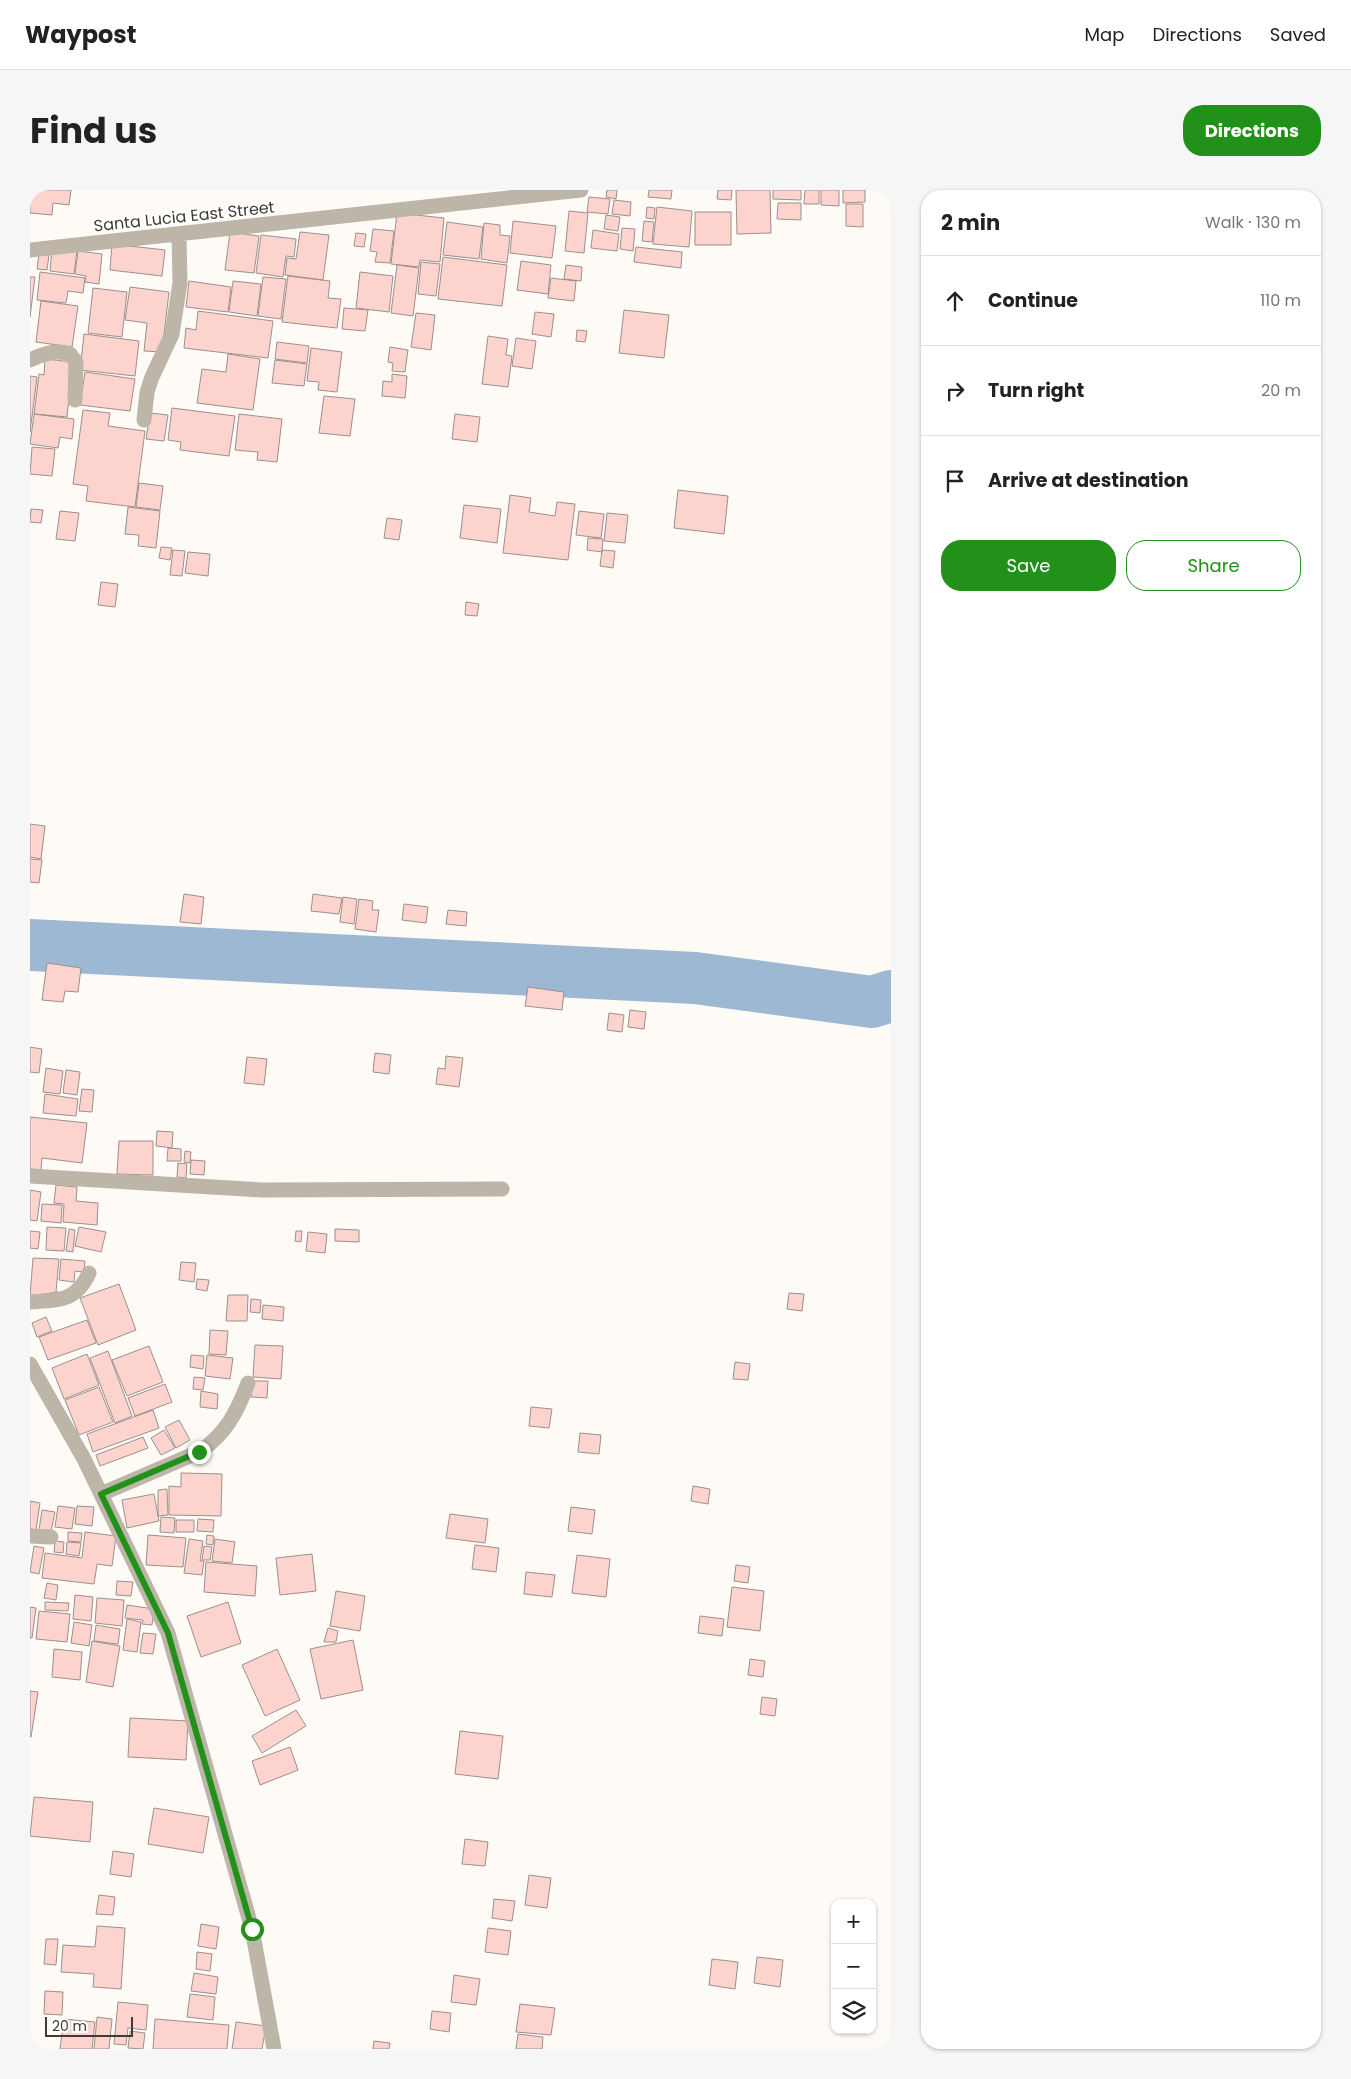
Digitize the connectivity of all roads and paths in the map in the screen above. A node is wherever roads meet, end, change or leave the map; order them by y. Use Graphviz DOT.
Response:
graph roads {
  1 [pos="581,190"];
  2 [pos="179,234"];
  3 [pos="30,250"];
  4 [pos="30,360"];
  5 [pos="76,400"];
  6 [pos="144,420"];
  7 [pos="30,1176"];
  8 [pos="502,1189"];
  9 [pos="89,1273"];
  10 [pos="30,1302"];
  11 [pos="30,1364"];
  12 [pos="248,1383"];
  13 [pos="101,1494"];
  14 [pos="30,1536"];
  15 [pos="51,1537"];
  16 [pos="274,2049"];
  1 -- 2 [label="street, Santa Lucia East Street"];
  2 -- 3 [label="street, Santa Lucia East Street"];
  2 -- 6 [label="street"];
  4 -- 5 [label="street"];
  7 -- 8 [label="street"];
  9 -- 10 [label="street"];
  11 -- 13 [label="street"];
  12 -- 13 [label="street"];
  13 -- 16 [label="street"];
  14 -- 15 [label="street"];
}
